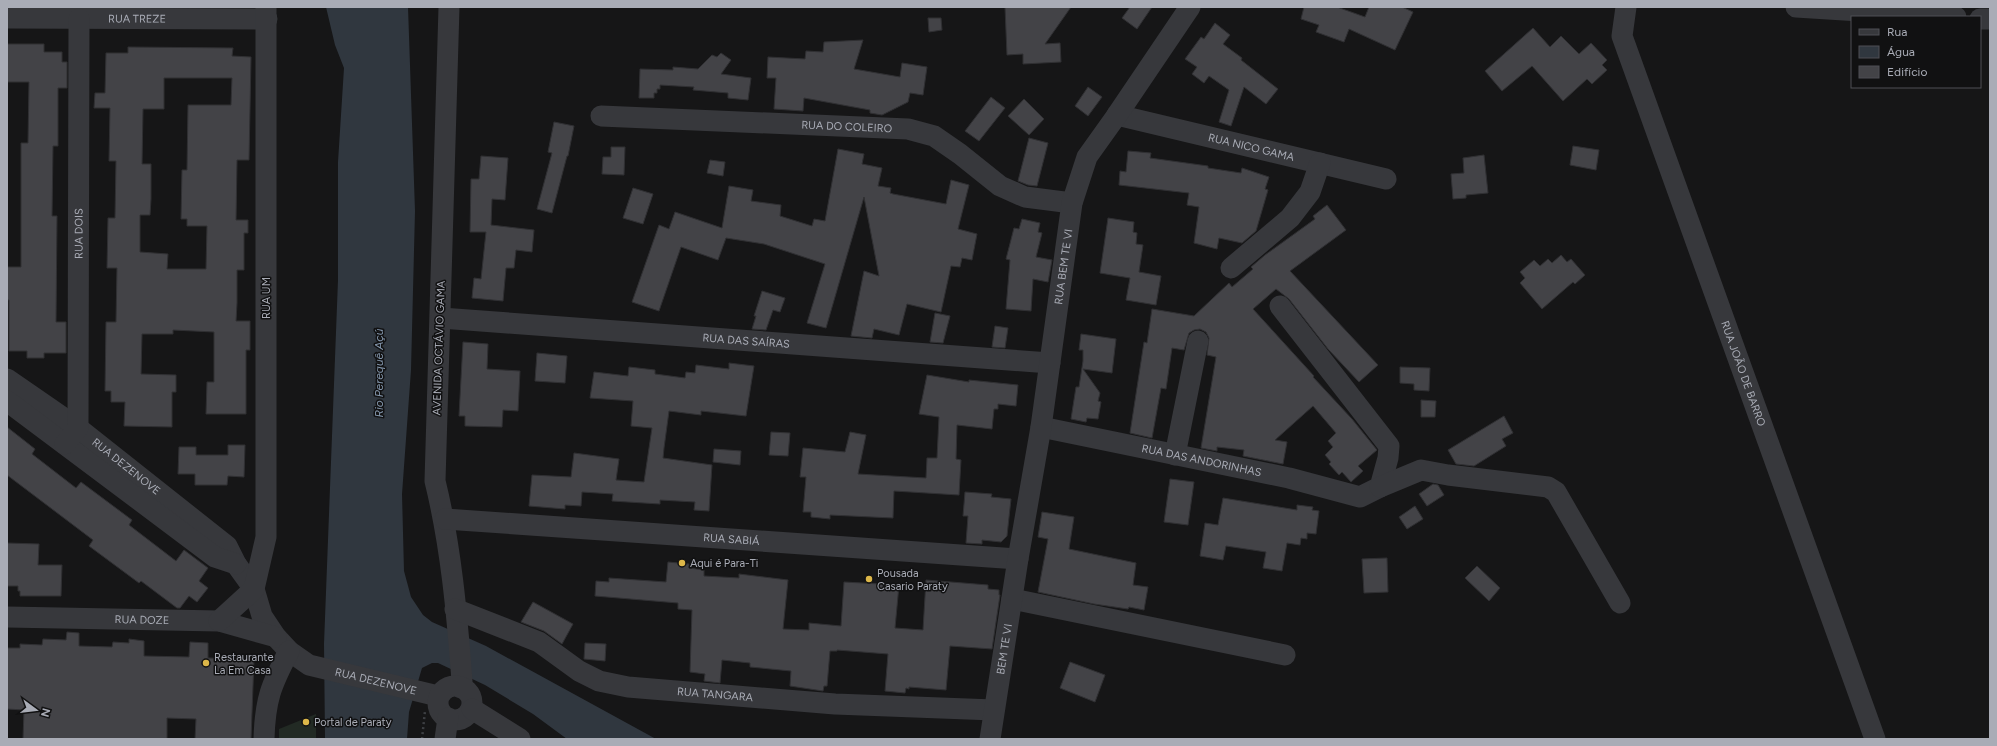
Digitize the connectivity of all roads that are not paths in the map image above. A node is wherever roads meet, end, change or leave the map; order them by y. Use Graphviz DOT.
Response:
graph roads {
  1 [pos="449,7"];
  2 [pos="1190,7"];
  3 [pos="1626,7"];
  4 [pos="1796,7"];
  5 [pos="266,13"];
  6 [pos="1940,16"];
  7 [pos="7,18"];
  8 [pos="79,20"];
  9 [pos="1117,115"];
  10 [pos="601,116"];
  11 [pos="1320,163"];
  12 [pos="1386,179"];
  13 [pos="1072,203"];
  14 [pos="1231,268"];
  15 [pos="1280,306"];
  16 [pos="441,318"];
  17 [pos="1198,341"];
  18 [pos="1050,363"];
  19 [pos="7,378"];
  20 [pos="7,401"];
  21 [pos="1041,427"];
  22 [pos="78,428"];
  23 [pos="65,444"];
  24 [pos="1175,455"];
  25 [pos="1380,487"];
  26 [pos="445,519"];
  27 [pos="1018,558"];
  28 [pos="236,564"];
  29 [pos="254,589"];
  30 [pos="1012,599"];
  31 [pos="1620,603"];
  32 [pos="456,615"];
  33 [pos="7,617"];
  34 [pos="219,621"];
  35 [pos="282,644"];
  36 [pos="1285,655"];
  37 [pos="461,684"];
  38 [pos="433,695"];
  39 [pos="472,709"];
  40 [pos="994,710"];
  41 [pos="448,718"];
  42 [pos="264,739"];
  43 [pos="445,739"];
  44 [pos="520,739"];
  45 [pos="990,739"];
  46 [pos="1875,739"];
  1 -- 16 [label="street, AVENIDA OCTÁVIO GAMA"];
  2 -- 9 [label="street, RUA BEM TE VI"];
  3 -- 46 [label="street, RUA JOÃO DE BARRO"];
  4 -- 6 [label="street"];
  5 -- 8 [label="street, RUA TREZE"];
  5 -- 29 [label="street, RUA UM"];
  7 -- 8 [label="street, RUA TREZE"];
  8 -- 22 [label="street, RUA DOIS"];
  9 -- 11 [label="street, RUA NICO GAMA"];
  9 -- 13 [label="street, RUA BEM TE VI"];
  10 -- 13 [label="street, RUA DO COLEIRO"];
  11 -- 12 [label="street, RUA NICO GAMA"];
  11 -- 14 [label="street"];
  13 -- 18 [label="street, RUA BEM TE VI"];
  15 -- 25 [label="street"];
  16 -- 18 [label="street, RUA DAS SAÍRAS"];
  16 -- 26 [label="street, AVENIDA OCTÁVIO GAMA"];
  17 -- 24 [label="street"];
  18 -- 21 [label="street, RUA BEM TE VI"];
  19 -- 22 [label="street, RUA DEZENOVE"];
  20 -- 23 [label="street, RUA DEZENOVE"];
  21 -- 24 [label="street, RUA DAS ANDORINHAS"];
  21 -- 27 [label="street, RUA BEM TE VI"];
  22 -- 23 [label="street"];
  22 -- 28 [label="street, RUA DEZENOVE"];
  23 -- 28 [label="street, RUA DEZENOVE"];
  24 -- 25 [label="street, RUA DAS ANDORINHAS"];
  25 -- 31 [label="street"];
  26 -- 27 [label="street, RUA SABIÁ"];
  26 -- 32 [label="street, AVENIDA OCTÁVIO GAMA"];
  27 -- 30 [label="street, BEM TE VI"];
  28 -- 29 [label="street, RUA DEZENOVE"];
  29 -- 34 [label="street"];
  29 -- 35 [label="street, RUA DEZENOVE"];
  30 -- 36 [label="street"];
  30 -- 40 [label="street, BEM TE VI"];
  32 -- 37 [label="street, AVENIDA OCTÁVIO GAMA"];
  32 -- 40 [label="street, RUA TANGARA"];
  33 -- 34 [label="street, RUA DOZE"];
  34 -- 35 [label="street, RUA DOZE"];
  35 -- 38 [label="street, RUA DEZENOVE"];
  35 -- 42 [label="street"];
  37 -- 38 [label="street"];
  37 -- 39 [label="street"];
  38 -- 41 [label="street"];
  39 -- 41 [label="street"];
  39 -- 44 [label="street"];
  40 -- 45 [label="street, BEM TE VI"];
  41 -- 43 [label="street"];
}
